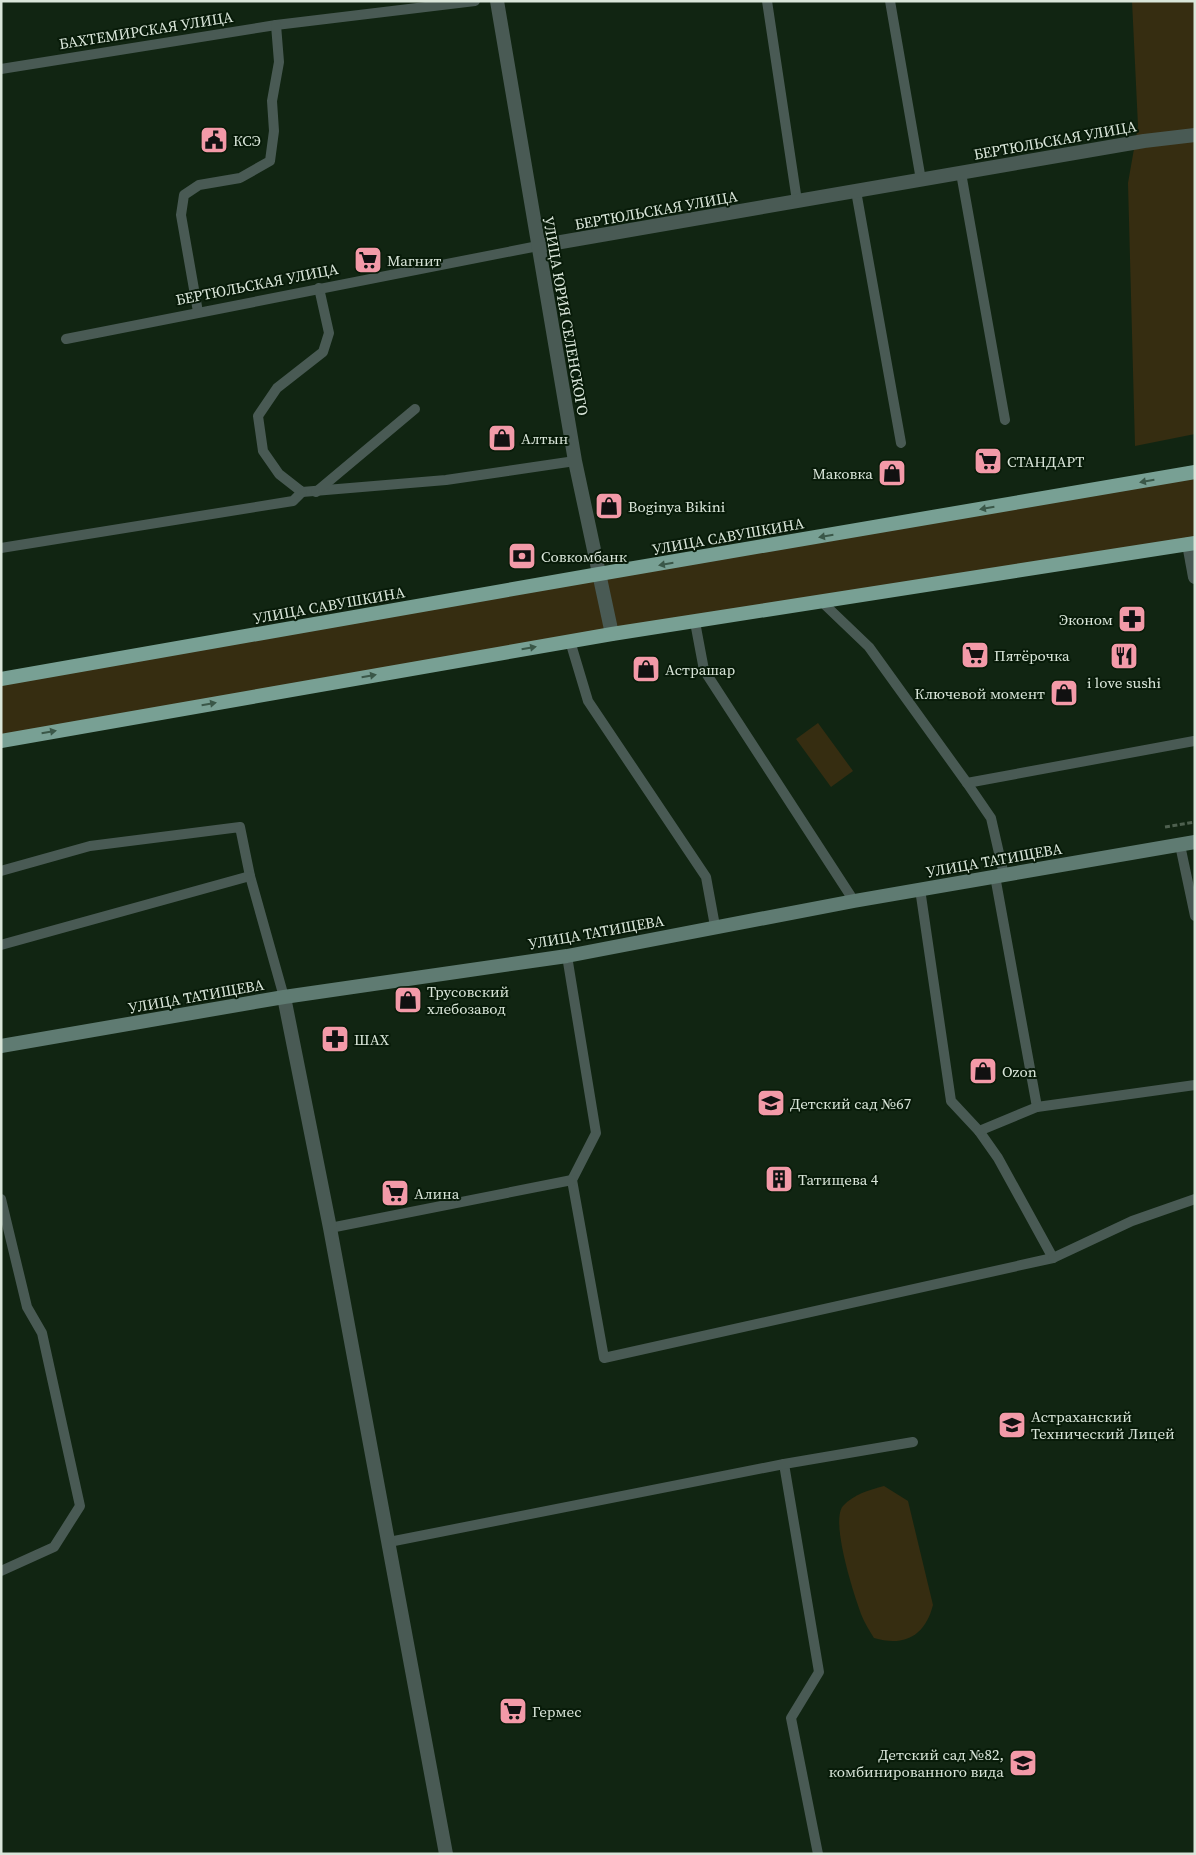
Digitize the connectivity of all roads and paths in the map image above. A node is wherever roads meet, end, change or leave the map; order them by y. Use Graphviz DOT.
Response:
graph roads {
  1 [pos="475,1"];
  2 [pos="497,1"];
  3 [pos="767,1"];
  4 [pos="890,1"];
  5 [pos="276,25"];
  6 [pos="1,69"];
  7 [pos="1195,134"];
  8 [pos="961,173"];
  9 [pos="921,180"];
  10 [pos="856,191"];
  11 [pos="797,201"];
  12 [pos="538,246"];
  13 [pos="319,288"];
  14 [pos="198,312"];
  15 [pos="66,339"];
  16 [pos="415,409"];
  17 [pos="1005,420"];
  18 [pos="901,443"];
  19 [pos="575,461"];
  20 [pos="1195,472"];
  21 [pos="302,492"];
  22 [pos="316,492"];
  23 [pos="1192,543"];
  24 [pos="1,548"];
  25 [pos="599,574"];
  26 [pos="1195,577"];
  27 [pos="822,602"];
  28 [pos="695,622"];
  29 [pos="612,634"];
  30 [pos="570,641"];
  31 [pos="1,679"];
  32 [pos="1,740"];
  33 [pos="1194,741"];
  34 [pos="966,783"];
  35 [pos="1195,822"];
  36 [pos="1165,827"];
  37 [pos="1195,842"];
  38 [pos="1180,845"];
  39 [pos="1,871"];
  40 [pos="250,876"];
  41 [pos="1000,876"];
  42 [pos="920,889"];
  43 [pos="854,900"];
  44 [pos="1195,916"];
  45 [pos="715,926"];
  46 [pos="1,945"];
  47 [pos="567,956"];
  48 [pos="284,997"];
  49 [pos="1,1046"];
  50 [pos="1195,1085"];
  51 [pos="1037,1108"];
  52 [pos="979,1131"];
  53 [pos="572,1180"];
  54 [pos="1,1199"];
  55 [pos="1195,1200"];
  56 [pos="330,1228"];
  57 [pos="1052,1258"];
  58 [pos="913,1442"];
  59 [pos="784,1464"];
  60 [pos="389,1542"];
  61 [pos="1,1571"];
  62 [pos="446,1854"];
  63 [pos="818,1854"];
  1 -- 5 [label="lane, БАХТЕМИРСКАЯ УЛИЦА"];
  2 -- 12 [label="street, УЛИЦА ЮРИЯ СЕЛЕНСКОГО"];
  3 -- 11 [label="lane"];
  4 -- 9 [label="lane"];
  5 -- 6 [label="lane, БАХТЕМИРСКАЯ УЛИЦА"];
  5 -- 14 [label="lane"];
  7 -- 8 [label="street, БЕРТЮЛЬСКАЯ УЛИЦА"];
  8 -- 9 [label="street, БЕРТЮЛЬСКАЯ УЛИЦА"];
  8 -- 17 [label="lane"];
  9 -- 10 [label="street, БЕРТЮЛЬСКАЯ УЛИЦА"];
  10 -- 11 [label="street, БЕРТЮЛЬСКАЯ УЛИЦА"];
  10 -- 18 [label="lane"];
  11 -- 12 [label="street, БЕРТЮЛЬСКАЯ УЛИЦА"];
  12 -- 13 [label="lane, БЕРТЮЛЬСКАЯ УЛИЦА"];
  12 -- 19 [label="street, УЛИЦА ЮРИЯ СЕЛЕНСКОГО"];
  13 -- 14 [label="lane, БЕРТЮЛЬСКАЯ УЛИЦА"];
  13 -- 21 [label="lane"];
  14 -- 15 [label="lane, БЕРТЮЛЬСКАЯ УЛИЦА"];
  16 -- 22 [label="lane"];
  19 -- 22 [label="lane"];
  19 -- 25 [label="street, УЛИЦА ЮРИЯ СЕЛЕНСКОГО"];
  20 -- 25 [label="highway, УЛИЦА САВУШКИНА, one-way"];
  21 -- 22 [label="lane"];
  21 -- 24 [label="lane"];
  23 -- 26 [label="street"];
  23 -- 27 [label="highway"];
  25 -- 29 [label="street, УЛИЦА ЮРИЯ СЕЛЕНСКОГО"];
  25 -- 31 [label="highway, УЛИЦА САВУШКИНА"];
  27 -- 28 [label="highway"];
  27 -- 34 [label="lane"];
  28 -- 29 [label="highway"];
  28 -- 43 [label="lane"];
  29 -- 30 [label="highway"];
  32 -- 30 [label="highway, one-way"];
  30 -- 45 [label="lane"];
  33 -- 34 [label="lane"];
  34 -- 41 [label="lane"];
  35 -- 36 [label="path"];
  37 -- 38 [label="main road, УЛИЦА ТАТИЩЕВА"];
  38 -- 41 [label="main road, УЛИЦА ТАТИЩЕВА"];
  38 -- 44 [label="lane"];
  39 -- 40 [label="lane"];
  40 -- 46 [label="lane"];
  40 -- 48 [label="lane"];
  41 -- 42 [label="main road, УЛИЦА ТАТИЩЕВА"];
  41 -- 51 [label="lane"];
  42 -- 43 [label="main road, УЛИЦА ТАТИЩЕВА"];
  42 -- 52 [label="lane"];
  43 -- 45 [label="main road, УЛИЦА ТАТИЩЕВА"];
  45 -- 47 [label="main road, УЛИЦА ТАТИЩЕВА"];
  47 -- 48 [label="main road, УЛИЦА ТАТИЩЕВА"];
  47 -- 53 [label="lane"];
  48 -- 49 [label="main road, УЛИЦА ТАТИЩЕВА"];
  48 -- 56 [label="street"];
  50 -- 51 [label="lane"];
  51 -- 52 [label="lane"];
  52 -- 57 [label="lane"];
  53 -- 56 [label="lane"];
  53 -- 57 [label="lane"];
  54 -- 61 [label="lane"];
  55 -- 57 [label="lane"];
  56 -- 60 [label="street"];
  58 -- 59 [label="lane"];
  59 -- 60 [label="lane"];
  59 -- 63 [label="lane"];
  60 -- 62 [label="street"];
}
